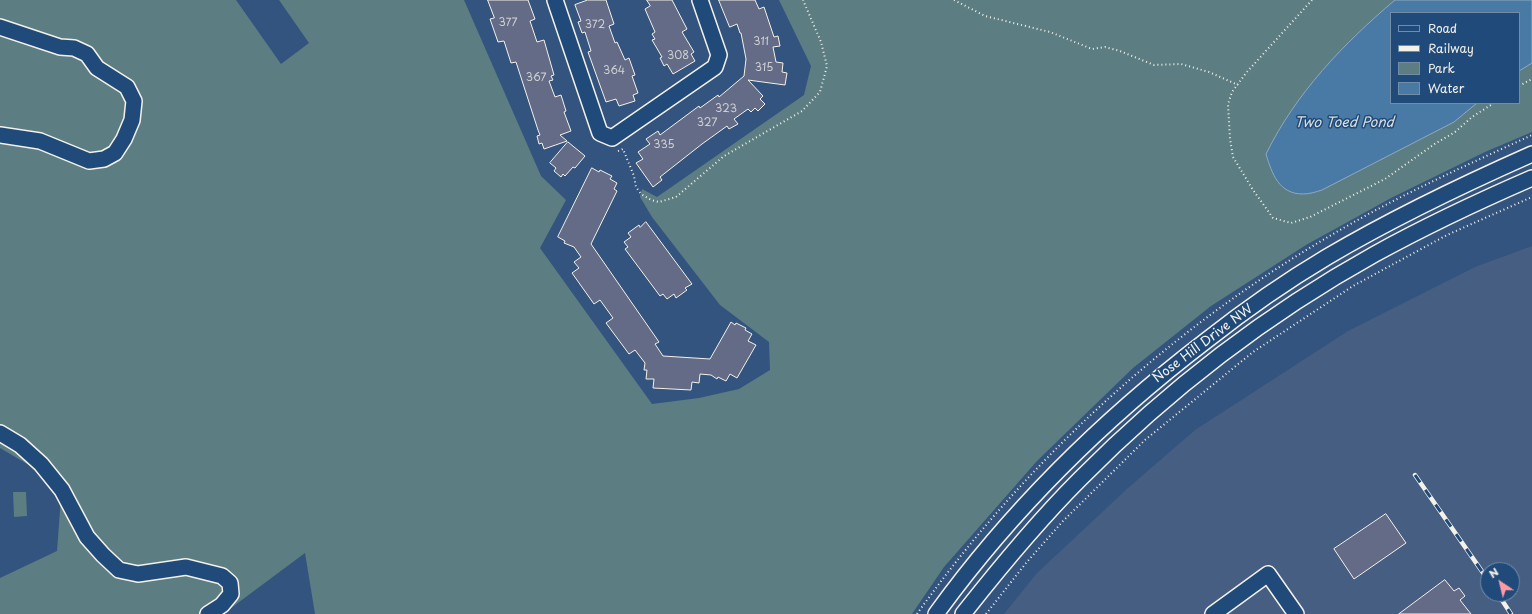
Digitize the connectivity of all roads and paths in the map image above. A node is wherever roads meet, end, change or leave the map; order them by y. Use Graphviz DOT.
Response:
graph roads {
  1 [pos="555,0"];
  2 [pos="700,0"];
  3 [pos="803,0"];
  4 [pos="954,0"];
  5 [pos="1312,0"];
  6 [pos="0,27"];
  7 [pos="1532,79"];
  8 [pos="1238,85"];
  9 [pos="1520,85"];
  10 [pos="1492,104"];
  11 [pos="0,135"];
  12 [pos="617,151"];
  13 [pos="1532,154"];
  14 [pos="1532,178"];
  15 [pos="1532,197"];
  16 [pos="0,433"];
  17 [pos="1291,612"];
  18 [pos="208,614"];
  19 [pos="936,614"];
  20 [pos="963,614"];
  21 [pos="986,614"];
  22 [pos="1212,614"];
  1 -- 2 [label="street"];
  3 -- 12 [label="path"];
  4 -- 8 [label="path"];
  5 -- 8 [label="path"];
  6 -- 11 [label="street"];
  7 -- 9 [label="path"];
  8 -- 10 [label="path"];
  13 -- 19 [label="street, Nose Hill Drive NW"];
  14 -- 20 [label="street, Nose Hill Drive NW"];
  15 -- 21 [label="path"];
  16 -- 18 [label="street"];
  17 -- 22 [label="street"];
}
